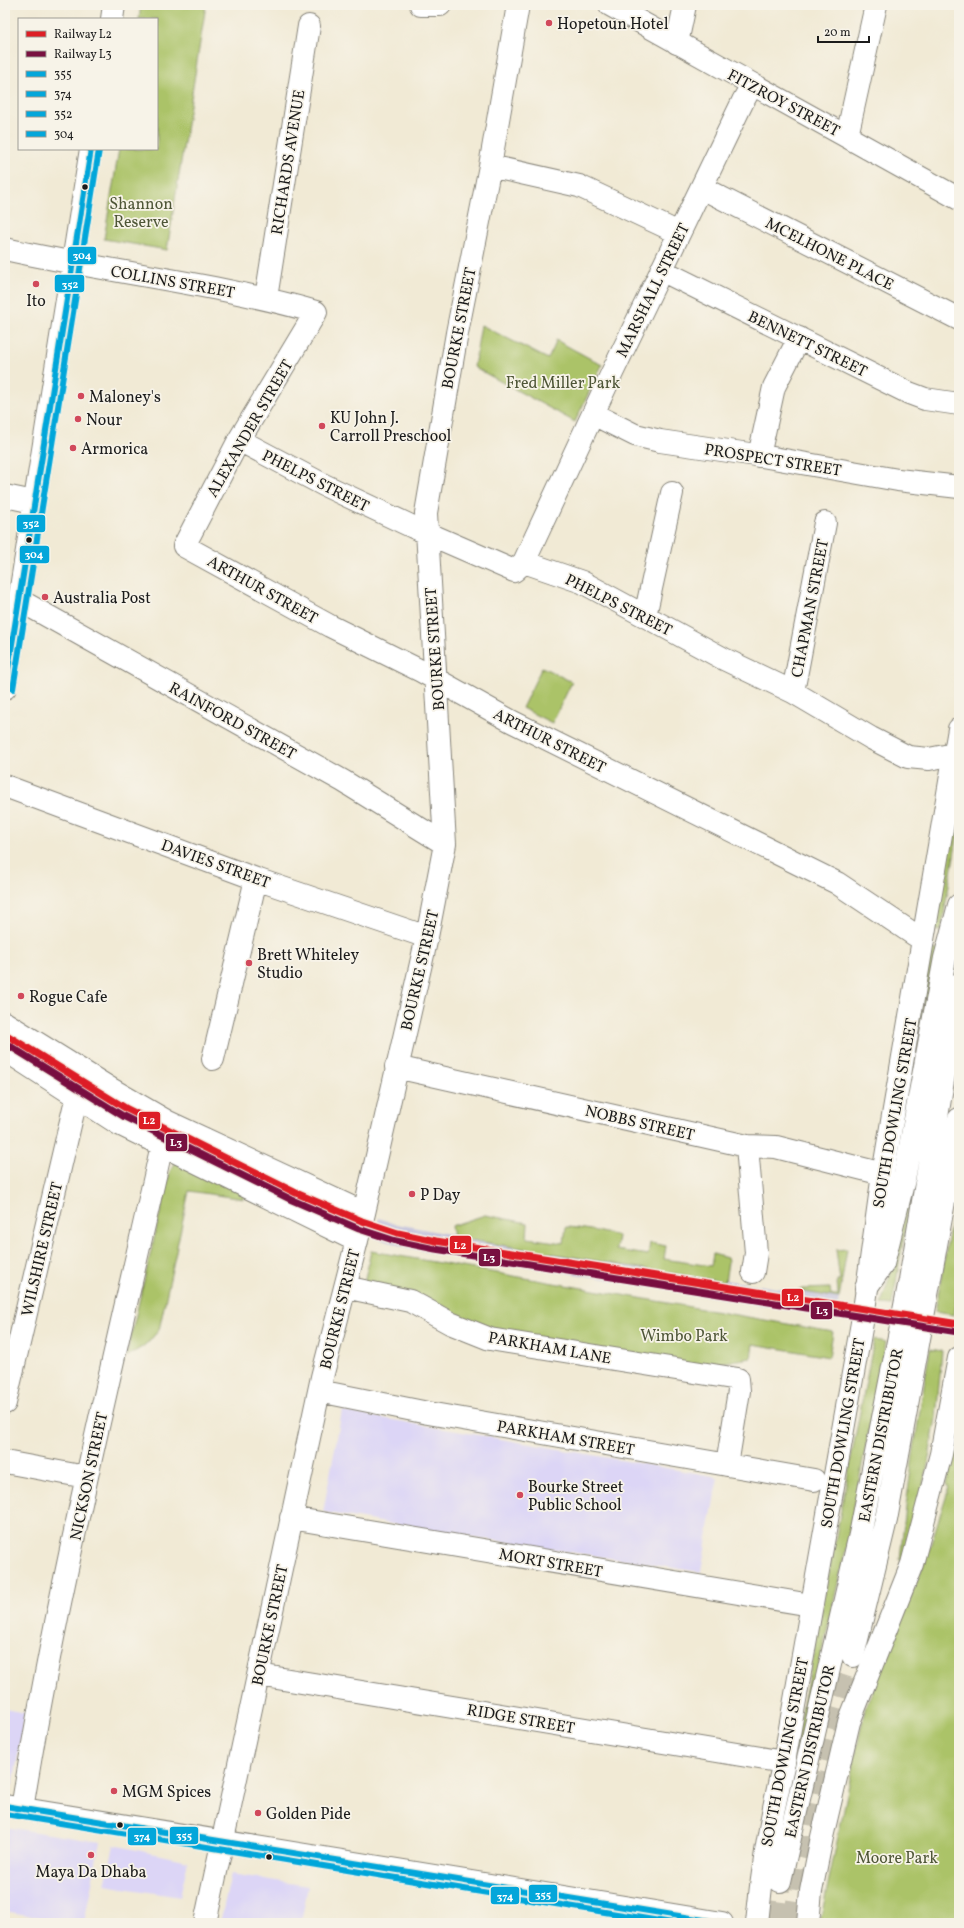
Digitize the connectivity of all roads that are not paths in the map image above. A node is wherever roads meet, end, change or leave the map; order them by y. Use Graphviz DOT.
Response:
graph roads {
  1 [pos="114,5"];
  2 [pos="421,5"];
  3 [pos="440,5"];
  4 [pos="518,5"];
  5 [pos="610,5"];
  6 [pos="685,5"];
  7 [pos="876,5"];
  8 [pos="112,18"];
  9 [pos="309,26"];
  10 [pos="677,43"];
  11 [pos="752,85"];
  12 [pos="847,136"];
  13 [pos="91,150"];
  14 [pos="490,166"];
  15 [pos="702,188"];
  16 [pos="959,199"];
  17 [pos="679,233"];
  18 [pos="5,249"];
  19 [pos="72,264"];
  20 [pos="661,270"];
  21 [pos="266,298"];
  22 [pos="316,312"];
  23 [pos="959,319"];
  24 [pos="799,338"];
  25 [pos="959,404"];
  26 [pos="593,414"];
  27 [pos="239,440"];
  28 [pos="759,456"];
  29 [pos="959,487"];
  30 [pos="672,493"];
  31 [pos="5,496"];
  32 [pos="34,502"];
  33 [pos="825,523"];
  34 [pos="426,533"];
  35 [pos="184,546"];
  36 [pos="524,562"];
  37 [pos="19,600"];
  38 [pos="645,616"];
  39 [pos="437,680"];
  40 [pos="5,688"];
  41 [pos="793,692"];
  42 [pos="959,729"];
  43 [pos="955,754"];
  44 [pos="5,786"];
  45 [pos="445,844"];
  46 [pos="256,878"];
  47 [pos="959,905"];
  48 [pos="916,935"];
  49 [pos="427,937"];
  50 [pos="959,984"];
  51 [pos="5,1023"];
  52 [pos="5,1050"];
  53 [pos="213,1059"];
  54 [pos="396,1067"];
  55 [pos="78,1096"];
  56 [pos="959,1119"];
  57 [pos="162,1145"];
  58 [pos="747,1146"];
  59 [pos="883,1174"];
  60 [pos="364,1213"];
  61 [pos="356,1241"];
  62 [pos="753,1272"];
  63 [pos="345,1288"];
  64 [pos="866,1288"];
  65 [pos="959,1358"];
  66 [pos="319,1391"];
  67 [pos="6,1394"];
  68 [pos="5,1462"];
  69 [pos="727,1465"];
  70 [pos="86,1477"];
  71 [pos="814,1480"];
  72 [pos="291,1518"];
  73 [pos="811,1605"];
  74 [pos="853,1656"];
  75 [pos="259,1675"];
  76 [pos="784,1762"];
  77 [pos="14,1808"];
  78 [pos="221,1841"];
  79 [pos="780,1881"];
  80 [pos="205,1923"];
  81 [pos="722,1923"];
  82 [pos="757,1923"];
  83 [pos="808,1923"];
  1 -- 8 [label="main road"];
  2 -- 3 [label="main road"];
  4 -- 14 [label="main road, BOURKE STREET"];
  5 -- 10 [label="main road, FITZROY STREET"];
  6 -- 10 [label="main road"];
  7 -- 12 [label="main road"];
  9 -- 21 [label="main road, RICHARDS AVENUE"];
  10 -- 11 [label="main road, FITZROY STREET"];
  11 -- 12 [label="main road, FITZROY STREET"];
  11 -- 15 [label="main road, MARSHALL STREET"];
  12 -- 16 [label="main road, FITZROY STREET"];
  13 -- 19 [label="main road"];
  14 -- 17 [label="main road"];
  14 -- 34 [label="main road, BOURKE STREET"];
  15 -- 17 [label="main road, MARSHALL STREET"];
  15 -- 23 [label="main road, MCELHONE PLACE"];
  17 -- 20 [label="main road, MARSHALL STREET"];
  18 -- 19 [label="main road, COLLINS STREET"];
  19 -- 21 [label="main road, COLLINS STREET"];
  19 -- 32 [label="main road"];
  20 -- 24 [label="main road, BENNETT STREET"];
  20 -- 26 [label="main road, MARSHALL STREET"];
  21 -- 22 [label="main road, COLLINS STREET"];
  22 -- 27 [label="main road, ALEXANDER STREET"];
  24 -- 25 [label="main road, BENNETT STREET"];
  24 -- 28 [label="main road"];
  26 -- 28 [label="main road, PROSPECT STREET"];
  26 -- 36 [label="main road, MARSHALL STREET"];
  27 -- 34 [label="main road, PHELPS STREET"];
  27 -- 35 [label="main road, ALEXANDER STREET"];
  28 -- 29 [label="main road, PROSPECT STREET"];
  30 -- 38 [label="main road"];
  31 -- 32 [label="main road"];
  32 -- 37 [label="main road"];
  33 -- 41 [label="main road, CHAPMAN STREET"];
  34 -- 36 [label="main road, PHELPS STREET"];
  34 -- 39 [label="main road, BOURKE STREET"];
  35 -- 39 [label="main road, ARTHUR STREET"];
  36 -- 38 [label="main road, PHELPS STREET"];
  37 -- 40 [label="main road"];
  37 -- 45 [label="main road, RAINFORD STREET"];
  38 -- 41 [label="main road, PHELPS STREET"];
  39 -- 45 [label="main road, BOURKE STREET"];
  39 -- 48 [label="main road, ARTHUR STREET"];
  41 -- 43 [label="main road, PHELPS STREET"];
  42 -- 43 [label="main road, SOUTH DOWLING STREET"];
  43 -- 59 [label="main road, SOUTH DOWLING STREET"];
  44 -- 46 [label="main road, DAVIES STREET"];
  45 -- 49 [label="main road, BOURKE STREET"];
  46 -- 49 [label="main road, DAVIES STREET"];
  46 -- 53 [label="main road"];
  47 -- 64 [label="main road"];
  49 -- 54 [label="main road, BOURKE STREET"];
  50 -- 79 [label="main road, EASTERN DISTRIBUTOR"];
  51 -- 60 [label="main road"];
  52 -- 55 [label="main road"];
  54 -- 58 [label="main road, NOBBS STREET"];
  54 -- 60 [label="main road, BOURKE STREET"];
  55 -- 57 [label="main road"];
  55 -- 67 [label="main road, WILSHIRE STREET"];
  56 -- 74 [label="main road, EASTERN DISTRIBUTOR"];
  57 -- 61 [label="main road"];
  57 -- 70 [label="main road, NICKSON STREET"];
  58 -- 59 [label="main road, NOBBS STREET"];
  58 -- 62 [label="main road"];
  59 -- 64 [label="main road, SOUTH DOWLING STREET"];
  60 -- 61 [label="main road, BOURKE STREET"];
  61 -- 63 [label="main road, BOURKE STREET"];
  63 -- 66 [label="main road, BOURKE STREET"];
  63 -- 69 [label="main road, PARKHAM LANE"];
  64 -- 73 [label="main road, SOUTH DOWLING STREET"];
  65 -- 83 [label="main road"];
  66 -- 69 [label="main road, PARKHAM STREET"];
  66 -- 72 [label="main road, BOURKE STREET"];
  68 -- 70 [label="main road"];
  69 -- 71 [label="main road, PARKHAM STREET"];
  70 -- 77 [label="main road, NICKSON STREET"];
  72 -- 73 [label="main road, MORT STREET"];
  72 -- 75 [label="main road, BOURKE STREET"];
  73 -- 76 [label="main road, SOUTH DOWLING STREET"];
  75 -- 76 [label="main road, RIDGE STREET"];
  75 -- 78 [label="main road, BOURKE STREET"];
  76 -- 82 [label="main road, SOUTH DOWLING STREET"];
  77 -- 78 [label="main road"];
  78 -- 80 [label="main road, BOURKE STREET"];
  78 -- 81 [label="main road"];
}
